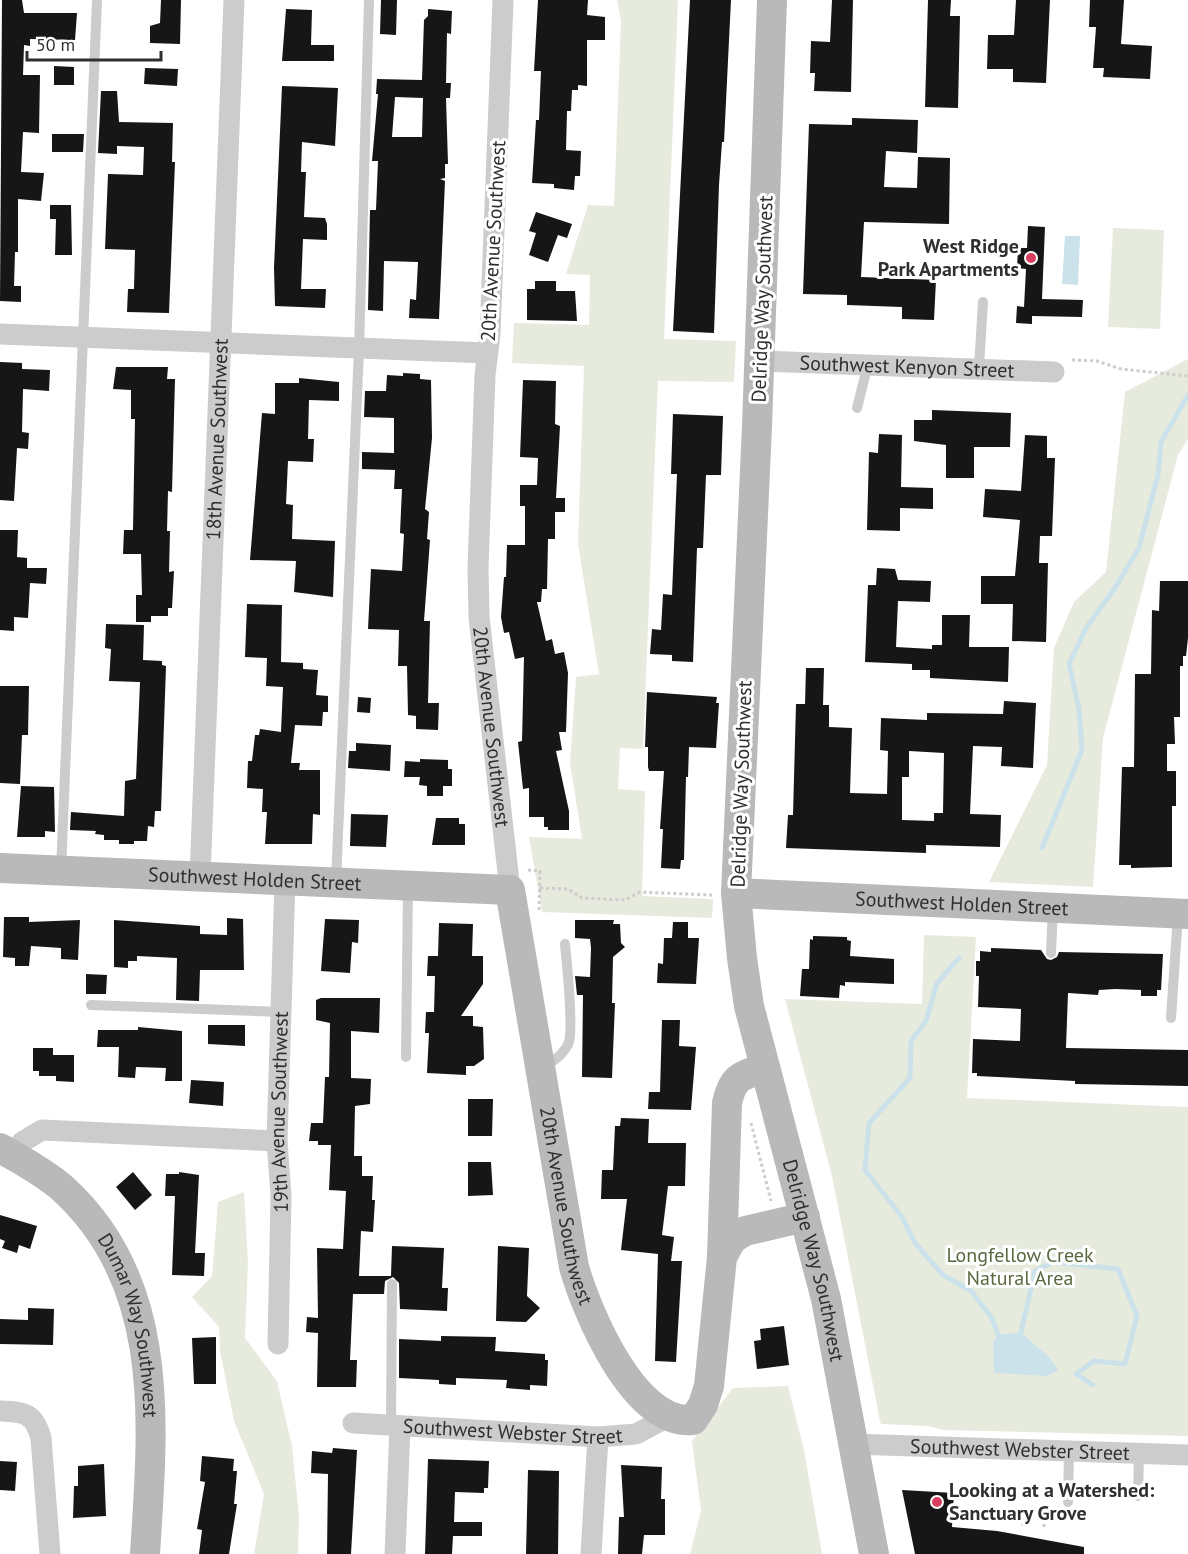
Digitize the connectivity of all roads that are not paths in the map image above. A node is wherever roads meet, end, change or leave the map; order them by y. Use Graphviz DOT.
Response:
graph roads {
  1 [pos="97,0"];
  2 [pos="234,0"];
  3 [pos="369,0"];
  4 [pos="503,0"];
  5 [pos="772,0"];
  6 [pos="982,302"];
  7 [pos="0,334"];
  8 [pos="85,337"];
  9 [pos="222,342"];
  10 [pos="358,349"];
  11 [pos="488,353"];
  12 [pos="759,361"];
  13 [pos="868,364"];
  14 [pos="1063,366"];
  15 [pos="979,367"];
  16 [pos="857,408"];
  17 [pos="0,868"];
  18 [pos="61,871"];
  19 [pos="200,877"];
  20 [pos="285,880"];
  21 [pos="519,880"];
  22 [pos="336,882"];
  23 [pos="408,885"];
  24 [pos="726,894"];
  25 [pos="1053,908"];
  26 [pos="1183,914"];
  27 [pos="565,945"];
  28 [pos="1051,952"];
  29 [pos="92,1005"];
  30 [pos="281,1012"];
  31 [pos="1171,1018"];
  32 [pos="406,1057"];
  33 [pos="765,1068"];
  34 [pos="540,1071"];
  35 [pos="277,1141"];
  36 [pos="7,1151"];
  37 [pos="805,1217"];
  38 [pos="722,1257"];
  39 [pos="392,1284"];
  40 [pos="278,1344"];
  41 [pos="0,1411"];
  42 [pos="668,1417"];
  43 [pos="353,1423"];
  44 [pos="395,1426"];
  45 [pos="598,1437"];
  46 [pos="852,1444"];
  47 [pos="1069,1451"];
  48 [pos="1139,1453"];
  49 [pos="1188,1455"];
  50 [pos="1138,1496"];
  51 [pos="1068,1502"];
  52 [pos="50,1554"];
  53 [pos="145,1554"];
  54 [pos="395,1554"];
  55 [pos="591,1554"];
  56 [pos="874,1554"];
  1 -- 8 [label="lane"];
  2 -- 9 [label="street, 18th Avenue Southwest"];
  3 -- 10 [label="lane"];
  4 -- 11 [label="street, 20th Avenue Southwest"];
  5 -- 12 [label="street, Delridge Way Southwest"];
  6 -- 15 [label="lane"];
  7 -- 8 [label="street"];
  8 -- 9 [label="street"];
  8 -- 18 [label="lane"];
  9 -- 10 [label="street"];
  9 -- 19 [label="street, 18th Avenue Southwest"];
  10 -- 11 [label="street"];
  10 -- 22 [label="lane"];
  11 -- 21 [label="street, 20th Avenue Southwest"];
  12 -- 13 [label="street, Southwest Kenyon Street"];
  12 -- 24 [label="street, Delridge Way Southwest"];
  13 -- 15 [label="street, Southwest Kenyon Street"];
  13 -- 16 [label="lane"];
  14 -- 15 [label="street, Southwest Kenyon Street"];
  17 -- 18 [label="street, Southwest Holden Street"];
  18 -- 19 [label="street, Southwest Holden Street"];
  19 -- 20 [label="street, Southwest Holden Street"];
  20 -- 22 [label="street, Southwest Holden Street"];
  20 -- 30 [label="street, 19th Avenue Southwest"];
  21 -- 23 [label="street, Southwest Holden Street"];
  21 -- 34 [label="street, 20th Avenue Southwest"];
  22 -- 23 [label="street, Southwest Holden Street"];
  23 -- 32 [label="lane"];
  24 -- 25 [label="street, Southwest Holden Street"];
  24 -- 33 [label="street, Delridge Way Southwest"];
  25 -- 26 [label="street, Southwest Holden Street"];
  25 -- 28 [label="lane"];
  26 -- 31 [label="lane"];
  27 -- 34 [label="lane"];
  29 -- 30 [label="lane"];
  30 -- 35 [label="street, 19th Avenue Southwest"];
  33 -- 37 [label="street, Delridge Way Southwest"];
  33 -- 38 [label="street"];
  34 -- 42 [label="street, 20th Avenue Southwest"];
  35 -- 36 [label="street"];
  35 -- 40 [label="street, 19th Avenue Southwest"];
  36 -- 53 [label="street, Dumar Way Southwest"];
  37 -- 38 [label="street"];
  37 -- 46 [label="street, Delridge Way Southwest"];
  38 -- 42 [label="street"];
  39 -- 44 [label="lane"];
  41 -- 52 [label="street"];
  42 -- 45 [label="street, Southwest Webster Street"];
  43 -- 44 [label="street, Southwest Webster Street"];
  44 -- 45 [label="street, Southwest Webster Street"];
  44 -- 54 [label="street"];
  45 -- 55 [label="street"];
  46 -- 47 [label="street, Southwest Webster Street"];
  46 -- 56 [label="street, Delridge Way Southwest"];
  47 -- 48 [label="street, Southwest Webster Street"];
  47 -- 51 [label="lane"];
  48 -- 49 [label="street, Southwest Webster Street"];
  48 -- 50 [label="lane"];
}
